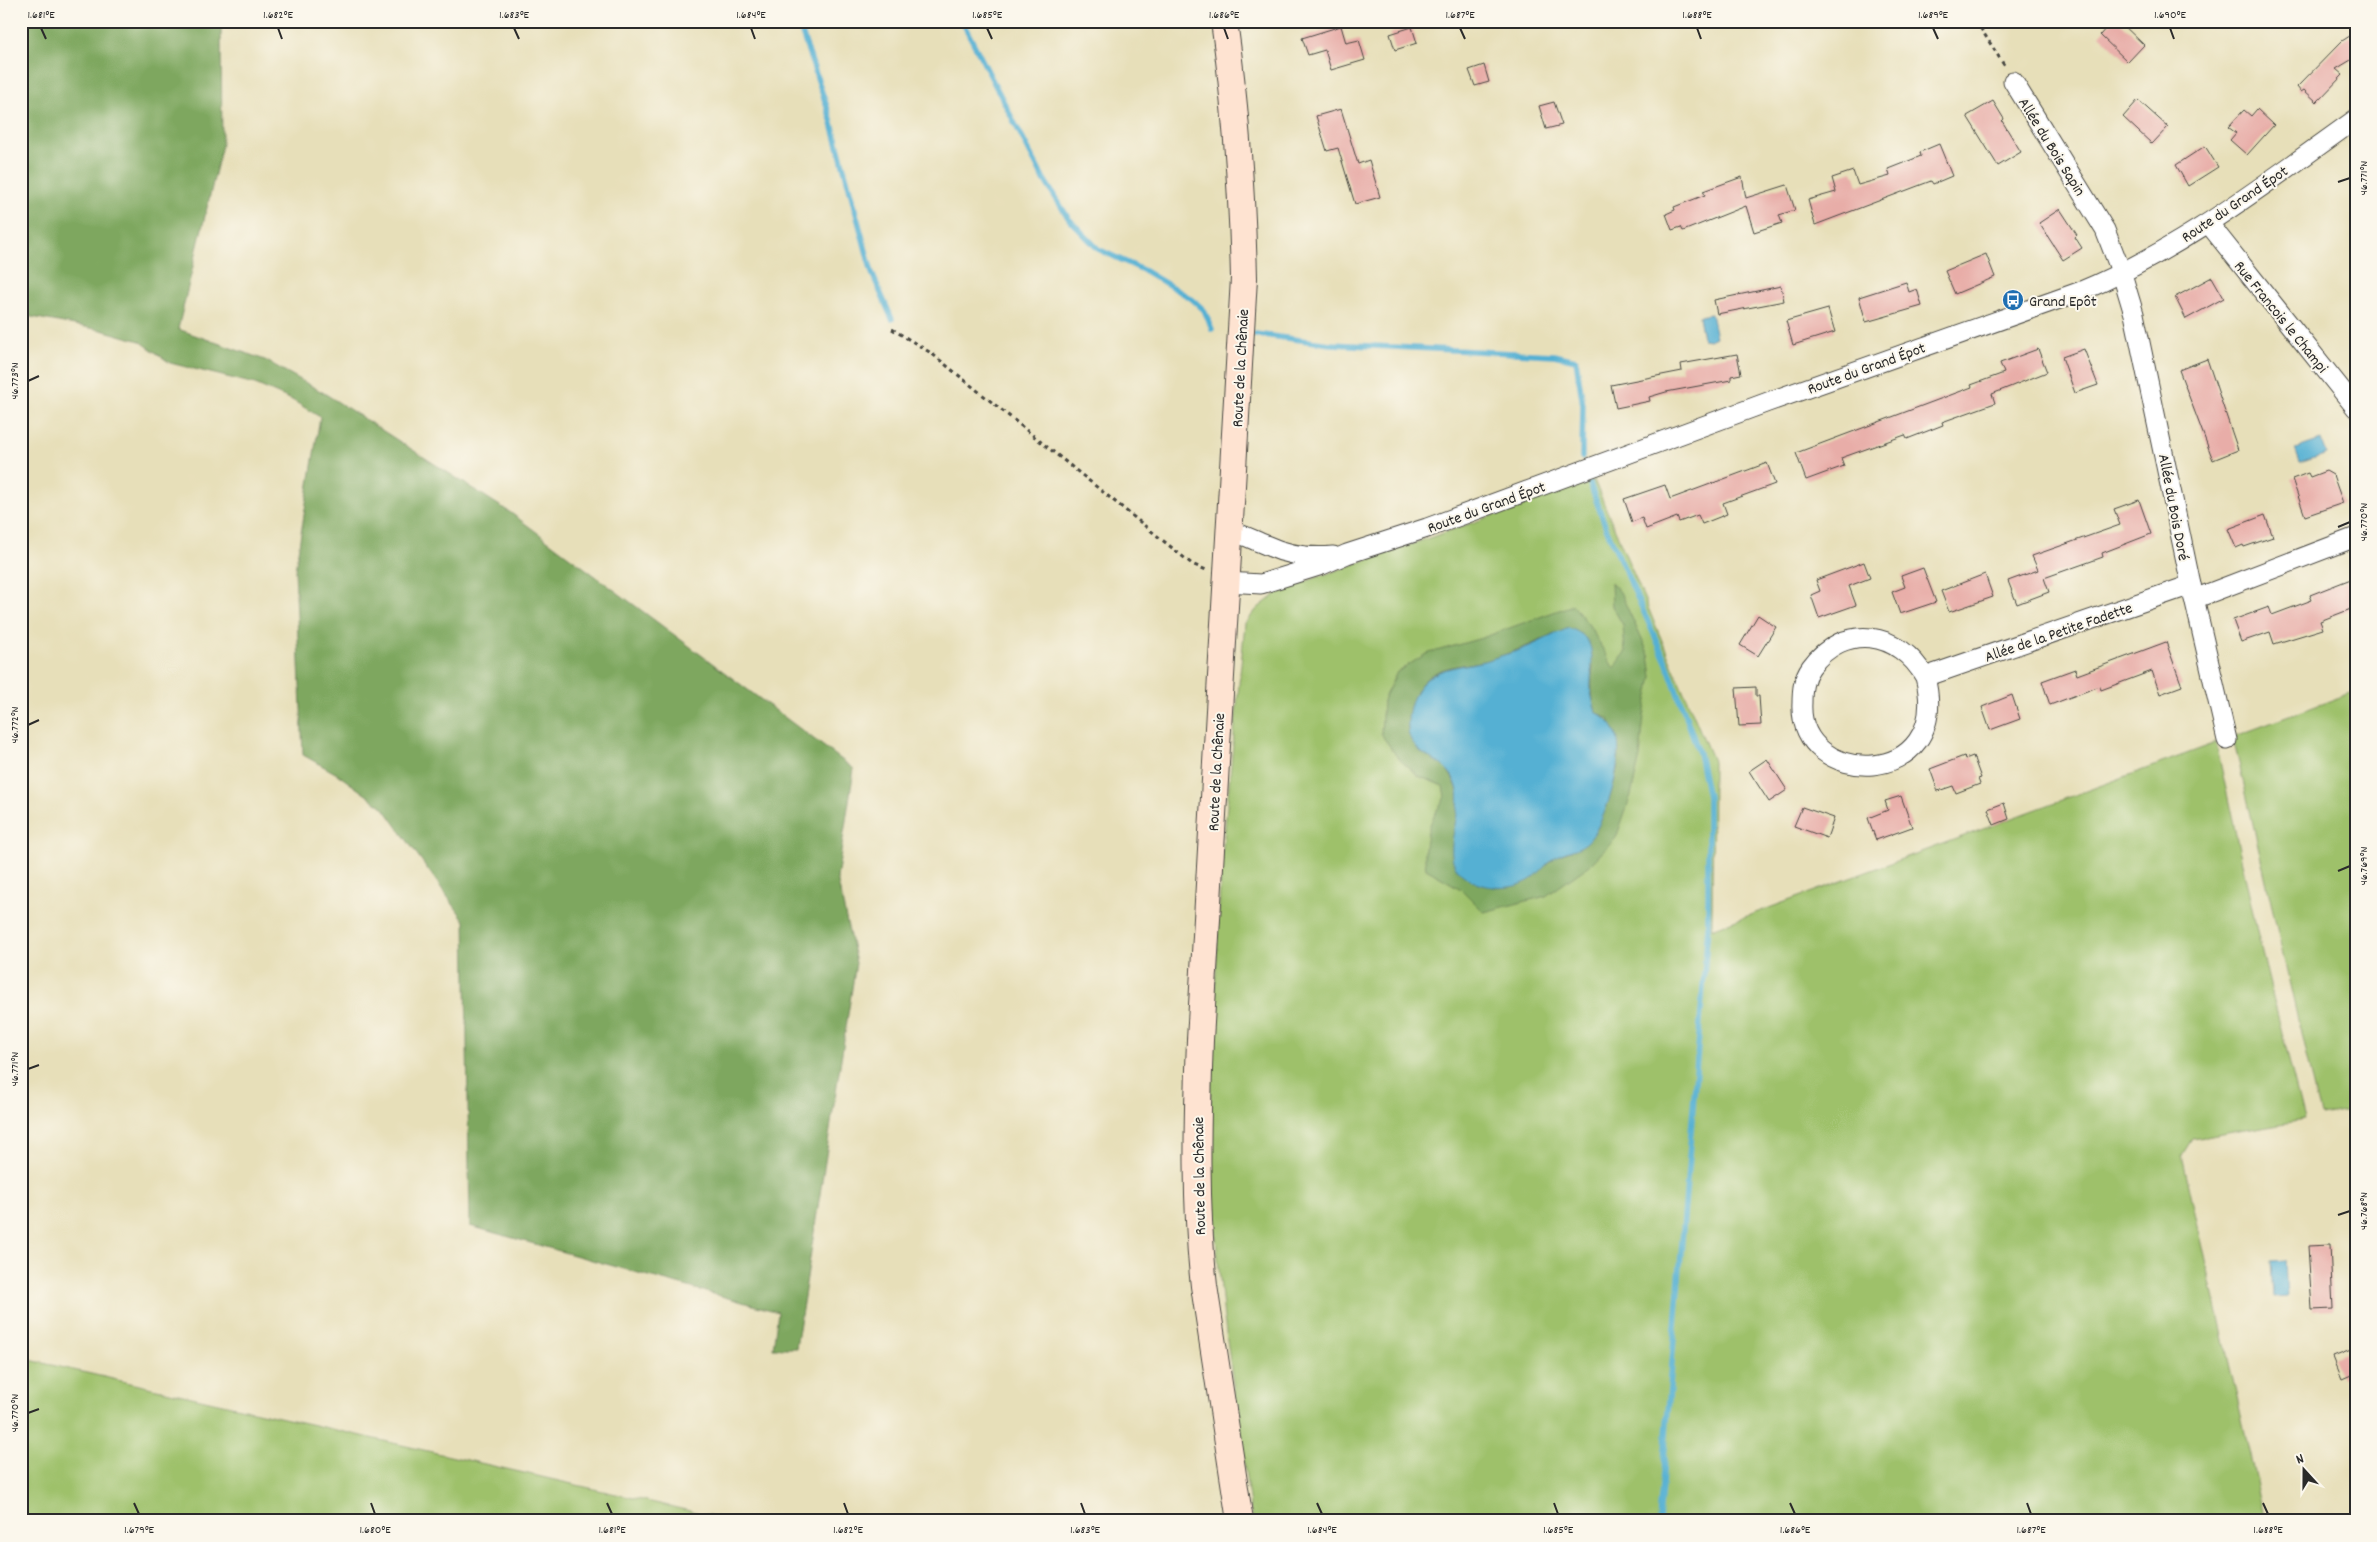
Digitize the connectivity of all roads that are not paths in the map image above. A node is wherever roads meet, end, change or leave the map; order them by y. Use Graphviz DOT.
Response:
graph roads {
  1 [pos="1224,21"];
  2 [pos="2013,81"];
  3 [pos="2356,119"];
  4 [pos="2209,224"];
  5 [pos="2122,274"];
  6 [pos="2356,408"];
  7 [pos="1229,531"];
  8 [pos="2356,537"];
  9 [pos="1347,554"];
  10 [pos="1226,578"];
  11 [pos="2193,592"];
  12 [pos="1925,677"];
  13 [pos="2227,740"];
  14 [pos="1240,1521"];
  1 -- 7 [label="main road, Route de la Chênaie"];
  2 -- 5 [label="street, Allée du Bois Sapin"];
  3 -- 4 [label="street, Route du Grand Épot"];
  4 -- 5 [label="street, Route du Grand Épot"];
  4 -- 6 [label="street, Rue Francois le Champi"];
  5 -- 9 [label="street, Route du Grand Épot"];
  5 -- 11 [label="street, Allée du Bois Doré"];
  7 -- 9 [label="street, Route du Grand Épot"];
  7 -- 10 [label="main road, Route de la Chênaie"];
  8 -- 11 [label="street, Allée de la Petite Fadette"];
  9 -- 10 [label="street, Route du Grand Épot"];
  10 -- 14 [label="main road, Route de la Chênaie"];
  11 -- 12 [label="street, Allée de la Petite Fadette"];
  11 -- 13 [label="street, Allée du Bois Doré"];
  12 -- 12 [label="street"];
}
